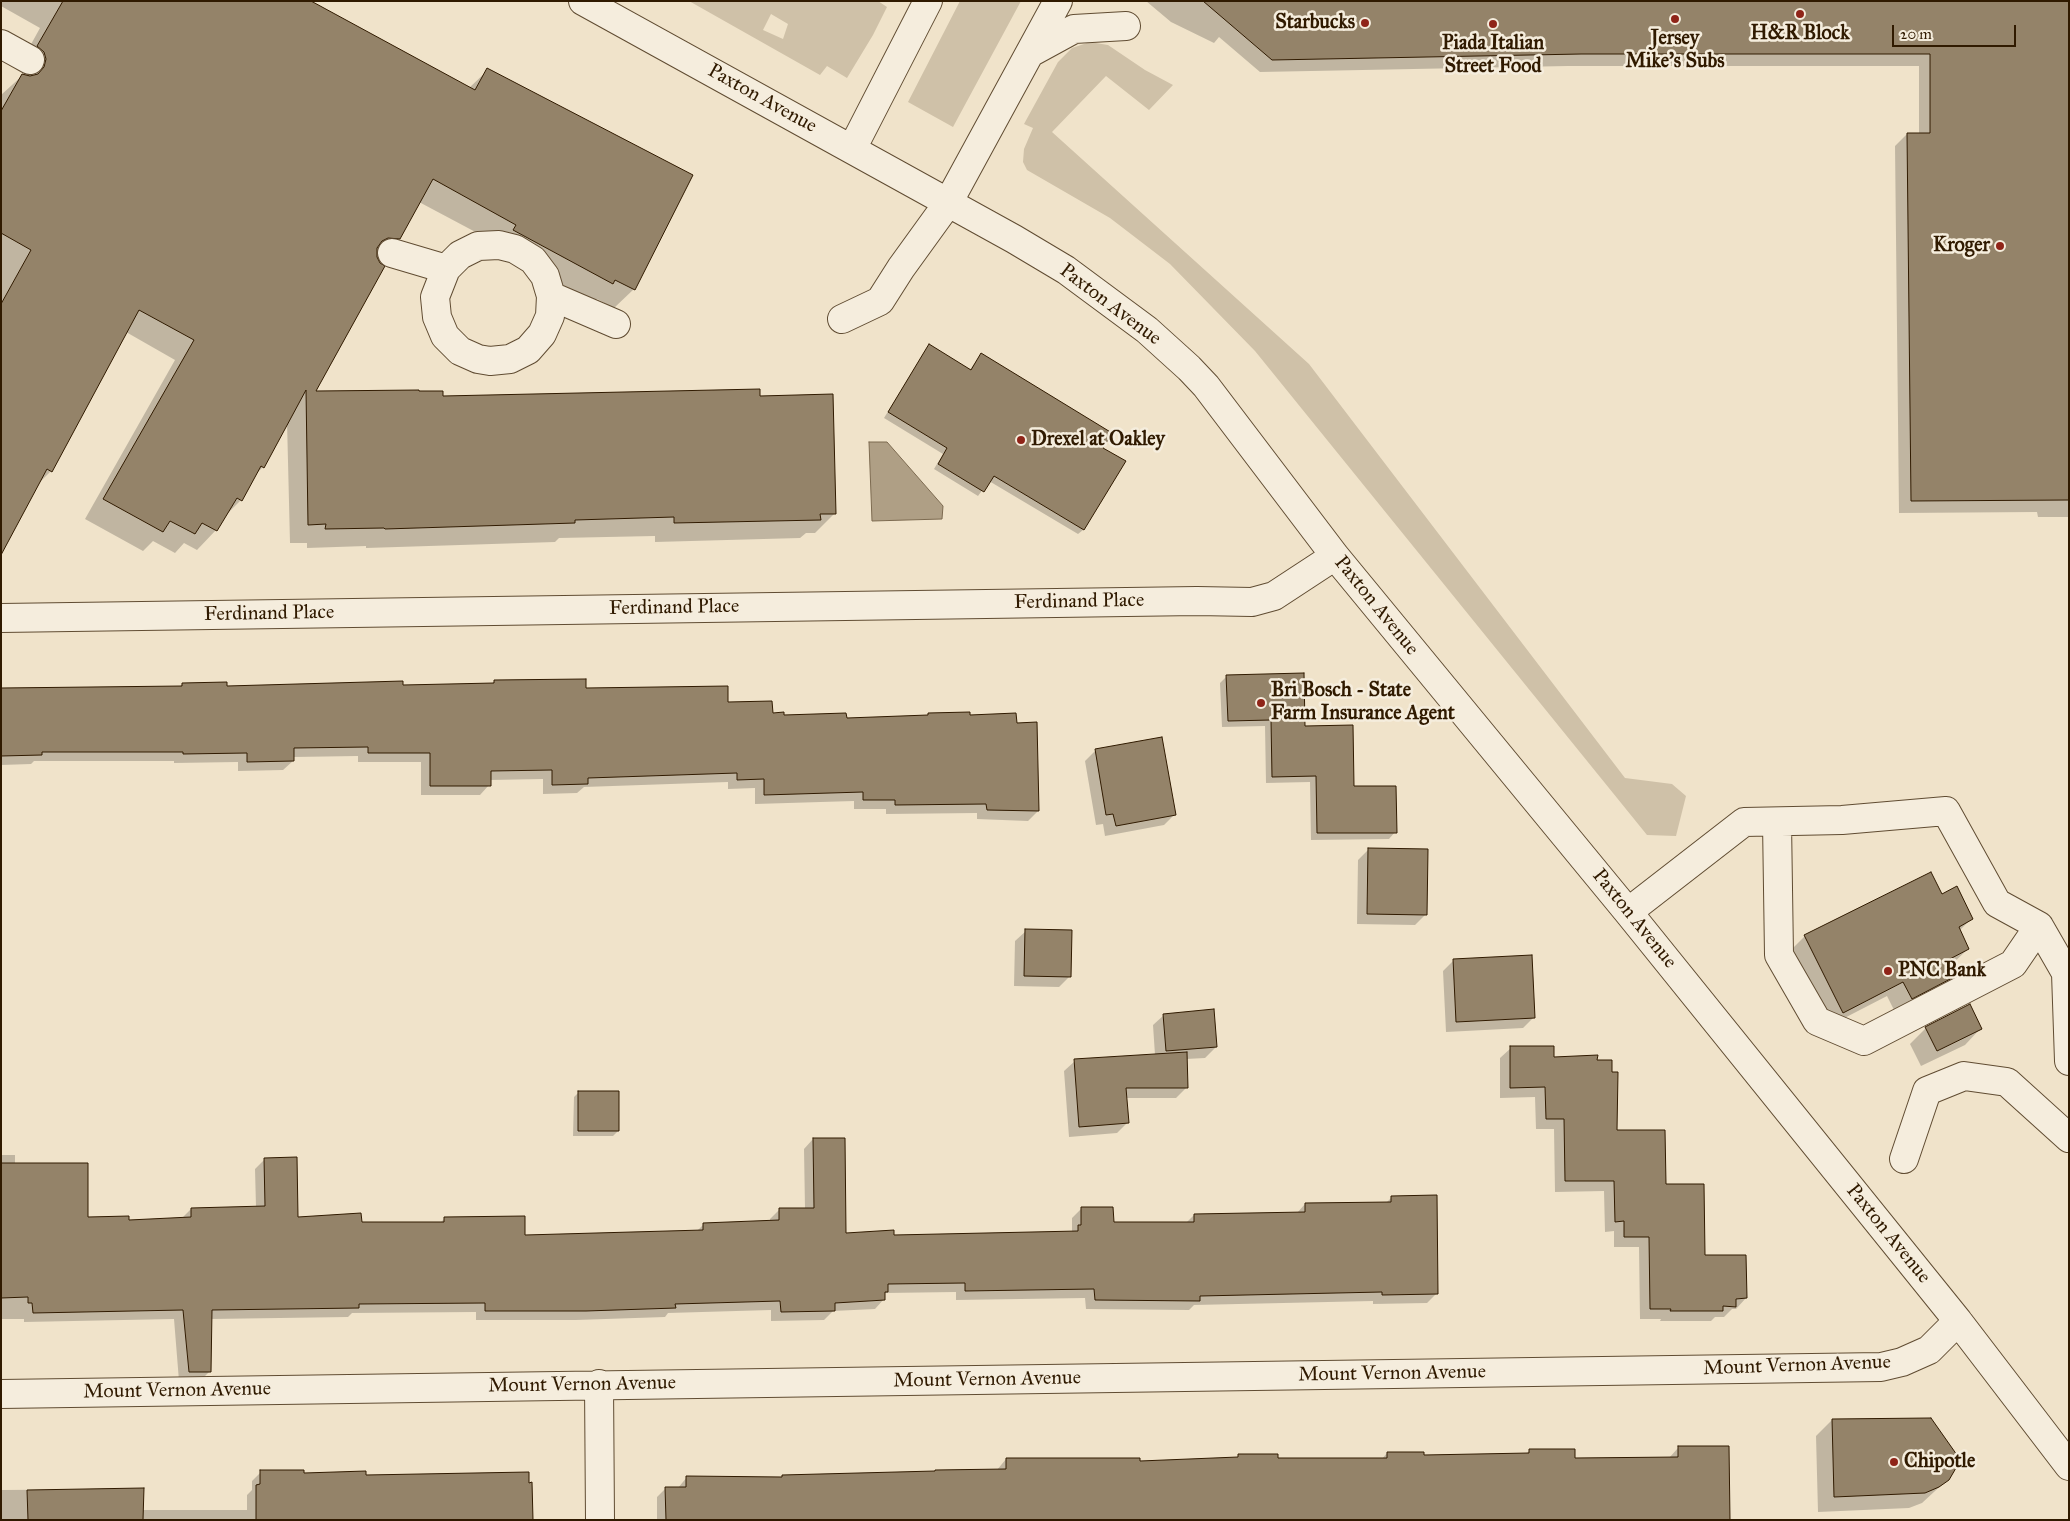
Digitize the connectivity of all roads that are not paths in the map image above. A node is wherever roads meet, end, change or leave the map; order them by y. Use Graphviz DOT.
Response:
graph roads {
  1 [pos="583,1"];
  2 [pos="928,1"];
  3 [pos="1058,1"];
  4 [pos="1126,26"];
  5 [pos="1,44"];
  6 [pos="1030,53"];
  7 [pos="30,60"];
  8 [pos="852,149"];
  9 [pos="948,203"];
  10 [pos="392,253"];
  11 [pos="446,270"];
  12 [pos="551,296"];
  13 [pos="842,319"];
  14 [pos="616,324"];
  15 [pos="1335,556"];
  16 [pos="1,618"];
  17 [pos="1777,822"];
  18 [pos="1628,912"];
  19 [pos="2039,926"];
  20 [pos="2069,1061"];
  21 [pos="2069,1138"];
  22 [pos="1904,1159"];
  23 [pos="1958,1321"];
  24 [pos="599,1384"];
  25 [pos="1,1394"];
  26 [pos="2069,1466"];
  27 [pos="600,1520"];
  1 -- 8 [label="street, Paxton Avenue"];
  2 -- 8 [label="street"];
  3 -- 6 [label="street"];
  4 -- 6 [label="street"];
  5 -- 7 [label="street"];
  6 -- 9 [label="street"];
  8 -- 9 [label="street, Paxton Avenue"];
  9 -- 13 [label="street"];
  9 -- 15 [label="street, Paxton Avenue"];
  10 -- 11 [label="street"];
  11 -- 12 [label="street"];
  11 -- 12 [label="street"];
  12 -- 14 [label="street"];
  15 -- 16 [label="street, Ferdinand Place"];
  15 -- 18 [label="street, Paxton Avenue"];
  17 -- 18 [label="street"];
  17 -- 19 [label="street"];
  17 -- 19 [label="street"];
  18 -- 23 [label="street, Paxton Avenue"];
  19 -- 20 [label="street"];
  21 -- 22 [label="street"];
  23 -- 24 [label="street, Mount Vernon Avenue"];
  23 -- 26 [label="street, Paxton Avenue"];
  24 -- 25 [label="street, Mount Vernon Avenue"];
  24 -- 27 [label="street"];
}
